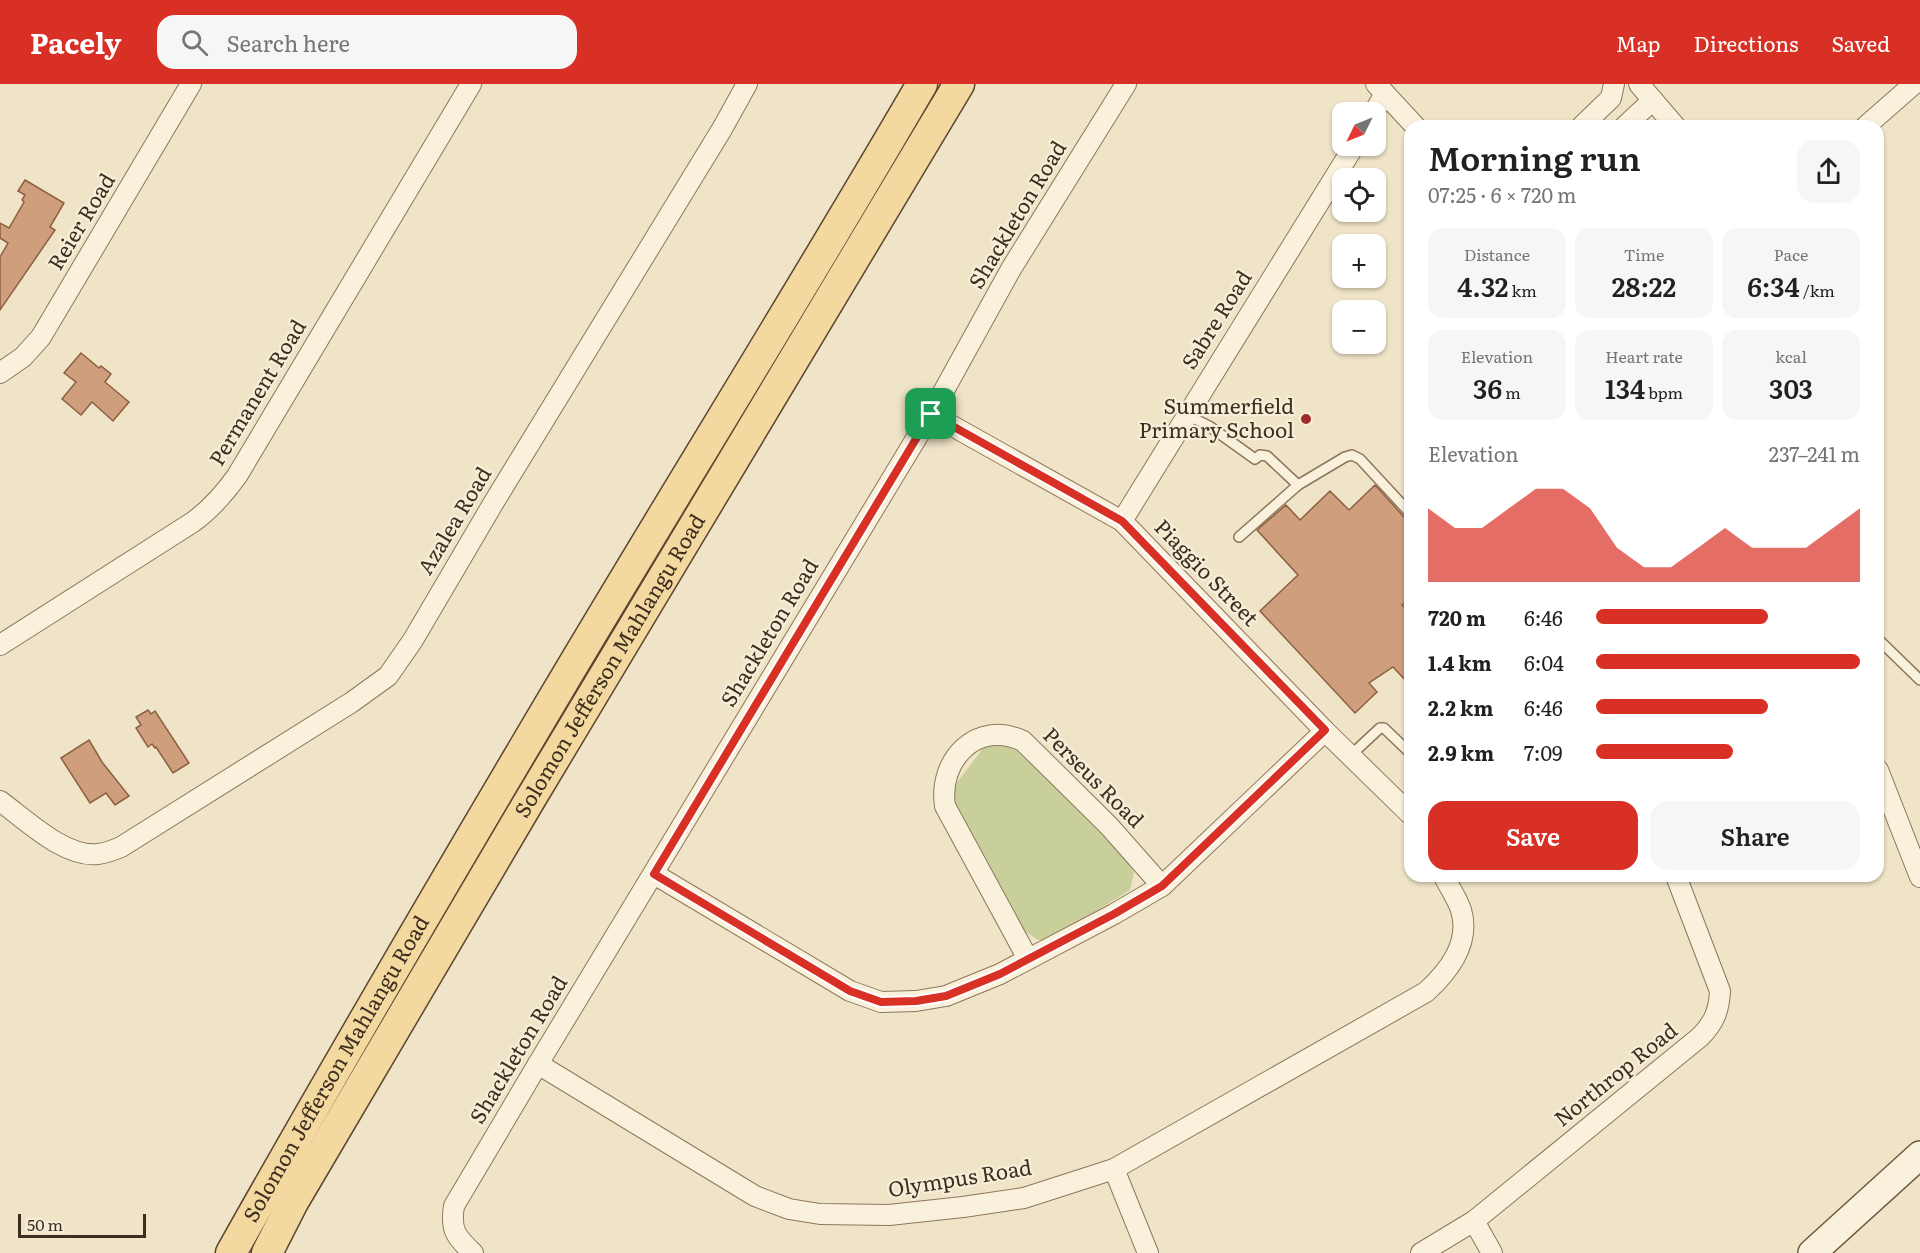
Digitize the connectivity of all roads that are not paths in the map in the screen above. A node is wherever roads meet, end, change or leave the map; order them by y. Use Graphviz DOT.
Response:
graph roads {
  1 [pos="191,84"];
  2 [pos="471,84"];
  3 [pos="747,84"];
  4 [pos="922,84"];
  5 [pos="959,84"];
  6 [pos="1125,84"];
  7 [pos="1613,84"];
  8 [pos="1637,84"];
  9 [pos="1914,84"];
  10 [pos="1381,89"];
  11 [pos="1653,100"];
  12 [pos="1409,120"];
  13 [pos="1588,120"];
  14 [pos="1631,120"];
  15 [pos="1670,120"];
  16 [pos="1873,120"];
  17 [pos="1348,156"];
  18 [pos="0,373"];
  19 [pos="931,414"];
  20 [pos="1187,415"];
  21 [pos="1298,485"];
  22 [pos="1404,507"];
  23 [pos="1122,521"];
  24 [pos="1239,537"];
  25 [pos="0,645"];
  26 [pos="1884,645"];
  27 [pos="1920,680"];
  28 [pos="1325,730"];
  29 [pos="1404,747"];
  30 [pos="1351,755"];
  31 [pos="1884,782"];
  32 [pos="0,801"];
  33 [pos="1404,808"];
  34 [pos="1914,845"];
  35 [pos="654,874"];
  36 [pos="1920,877"];
  37 [pos="1447,882"];
  38 [pos="1678,882"];
  39 [pos="1162,886"];
  40 [pos="1028,959"];
  41 [pos="538,1064"];
  42 [pos="300,1131"];
  43 [pos="1920,1155"];
  44 [pos="1114,1169"];
  45 [pos="257,1186"];
  46 [pos="1474,1221"];
  47 [pos="231,1253"];
  48 [pos="267,1253"];
  49 [pos="473,1253"];
  50 [pos="1148,1253"];
  51 [pos="1421,1253"];
  52 [pos="1492,1253"];
  53 [pos="1812,1253"];
  1 -- 18 [label="street, Reier Road"];
  2 -- 25 [label="street, Permanent Road"];
  3 -- 32 [label="street, Azalea Road"];
  4 -- 42 [label="main road, Solomon Jefferson Mahlangu Road"];
  5 -- 48 [label="main road, Solomon Jefferson Mahlangu Road"];
  6 -- 19 [label="street, Shackleton Road"];
  7 -- 8 [label="street"];
  7 -- 13 [label="street"];
  8 -- 11 [label="street"];
  9 -- 16 [label="street"];
  10 -- 12 [label="street"];
  11 -- 14 [label="street"];
  11 -- 15 [label="street"];
  17 -- 20 [label="street, Sabre Road"];
  19 -- 23 [label="street, Piaggio Street"];
  19 -- 35 [label="street, Shackleton Road"];
  20 -- 21 [label="lane"];
  20 -- 23 [label="street, Sabre Road"];
  21 -- 22 [label="lane"];
  21 -- 24 [label="lane"];
  23 -- 28 [label="street, Piaggio Street"];
  26 -- 27 [label="lane"];
  28 -- 30 [label="street, Piaggio Street"];
  28 -- 39 [label="street"];
  29 -- 30 [label="lane"];
  30 -- 33 [label="street, Piaggio Street"];
  31 -- 34 [label="street"];
  34 -- 36 [label="street"];
  35 -- 40 [label="street"];
  35 -- 41 [label="street, Shackleton Road"];
  37 -- 44 [label="street, Olympus Road"];
  38 -- 46 [label="street, Northrop Road"];
  39 -- 40 [label="street"];
  39 -- 40 [label="street, Perseus Road"];
  41 -- 44 [label="street, Olympus Road"];
  41 -- 49 [label="street, Shackleton Road"];
  42 -- 45 [label="lane"];
  42 -- 47 [label="main road, Solomon Jefferson Mahlangu Road"];
  43 -- 53 [label="street"];
  44 -- 50 [label="street"];
  46 -- 51 [label="street, Northrop Road"];
  46 -- 52 [label="street"];
}
